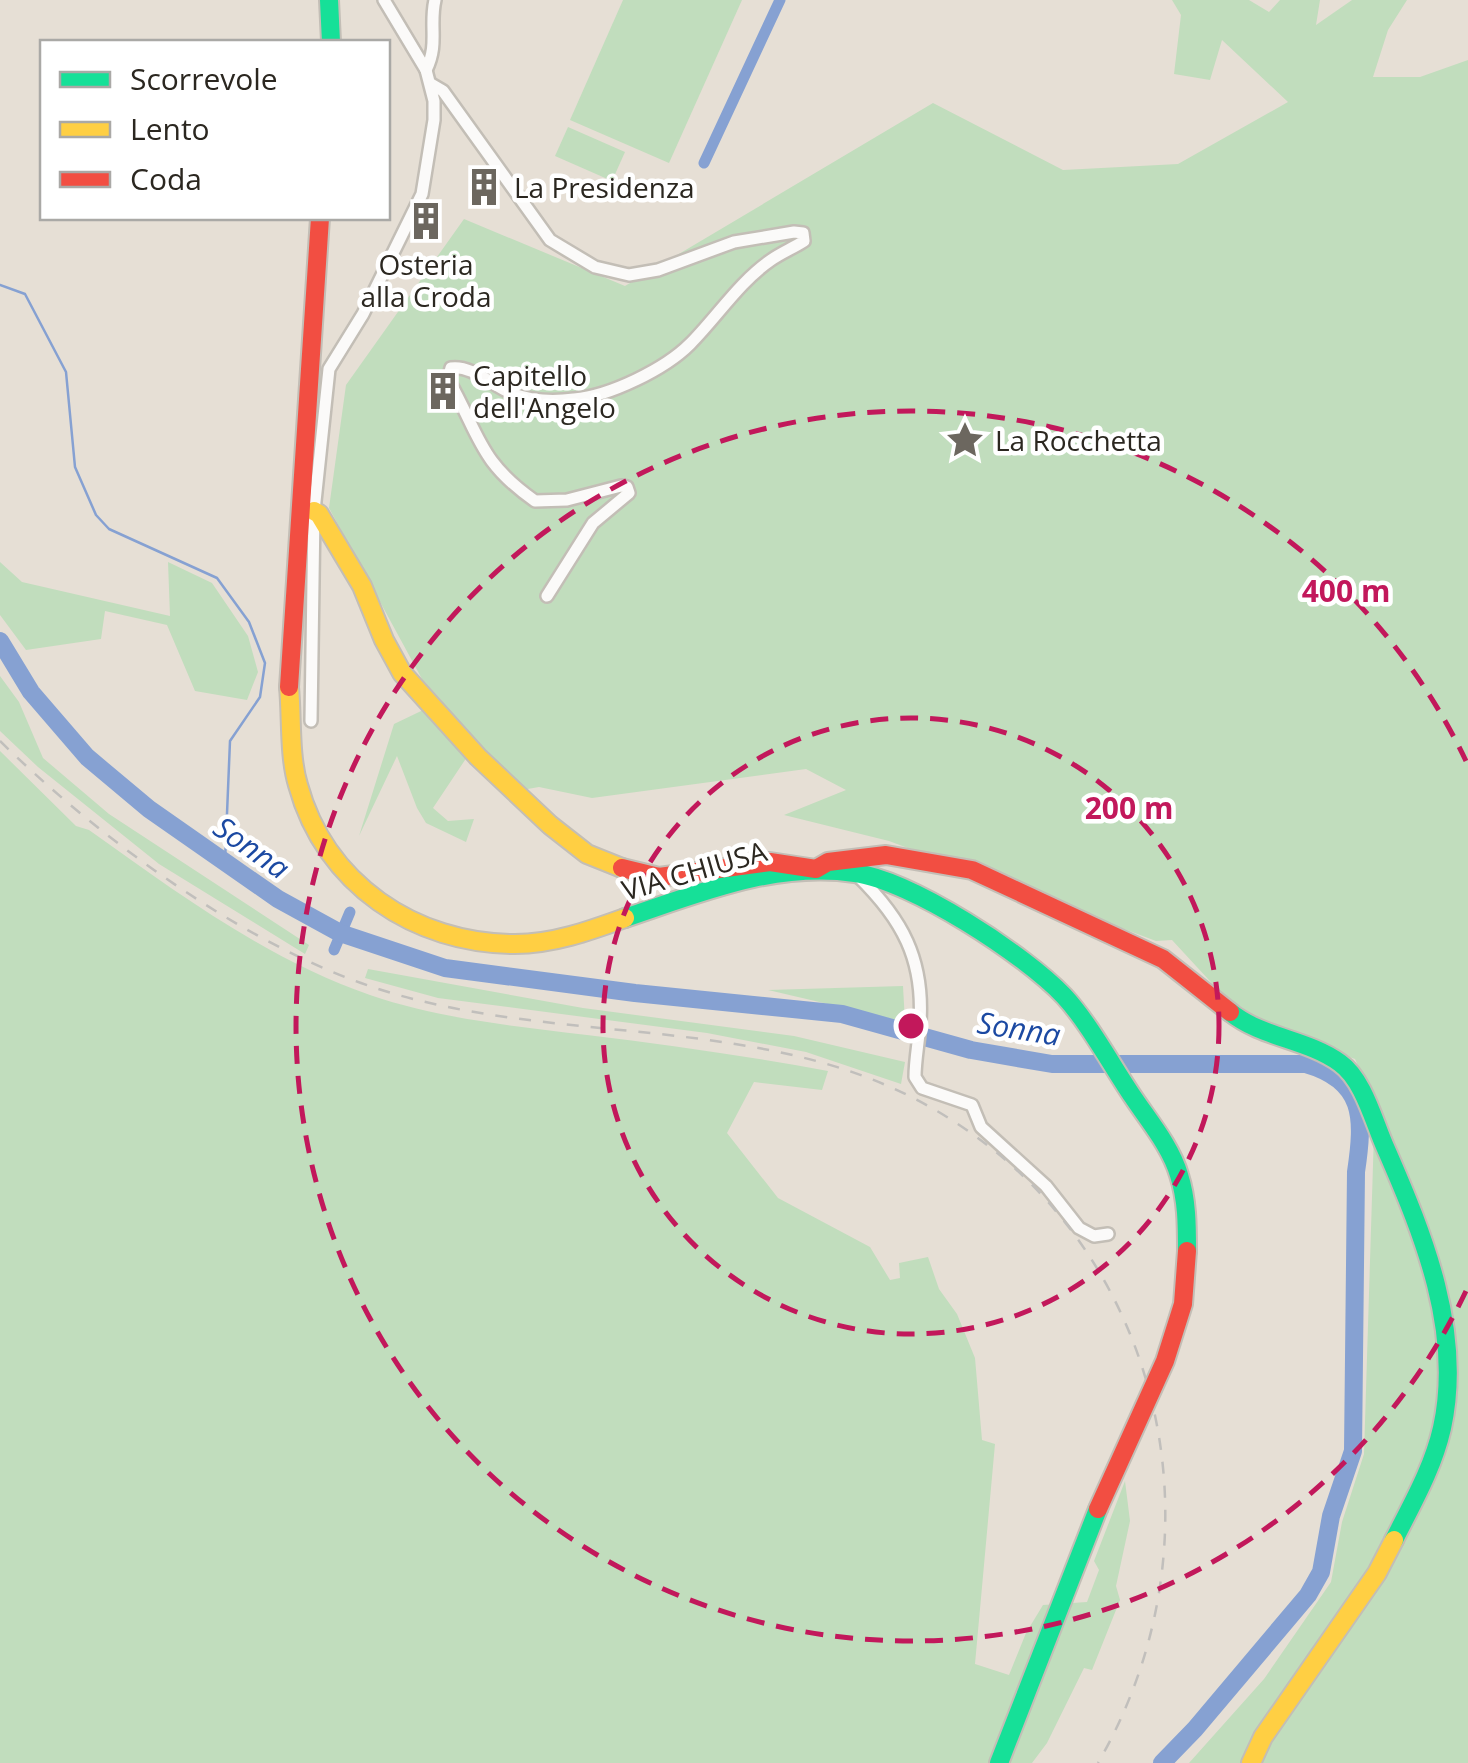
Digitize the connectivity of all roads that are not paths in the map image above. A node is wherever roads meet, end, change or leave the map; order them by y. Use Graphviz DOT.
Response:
graph roads {
  1 [pos="330,0"];
  2 [pos="384,0"];
  3 [pos="435,0"];
  4 [pos="331,40"];
  5 [pos="426,70"];
  6 [pos="431,84"];
  7 [pos="320,220"];
  8 [pos="314,511"];
  9 [pos="547,596"];
  10 [pos="311,720"];
  11 [pos="816,869"];
  12 [pos="855,872"];
  13 [pos="1108,1234"];
  14 [pos="999,1763"];
  15 [pos="1252,1763"];
  1 -- 4 [label="main road"];
  2 -- 5 [label="street"];
  3 -- 5 [label="street"];
  5 -- 6 [label="street"];
  6 -- 8 [label="street"];
  6 -- 9 [label="street"];
  7 -- 11 [label="main road, VIA CHIUSA"];
  8 -- 10 [label="street"];
  8 -- 11 [label="main road"];
  11 -- 12 [label="main road, VIA CHIUSA"];
  11 -- 15 [label="main road"];
  12 -- 13 [label="street"];
  12 -- 14 [label="main road, VIA CHIUSA, bridge"];
}
